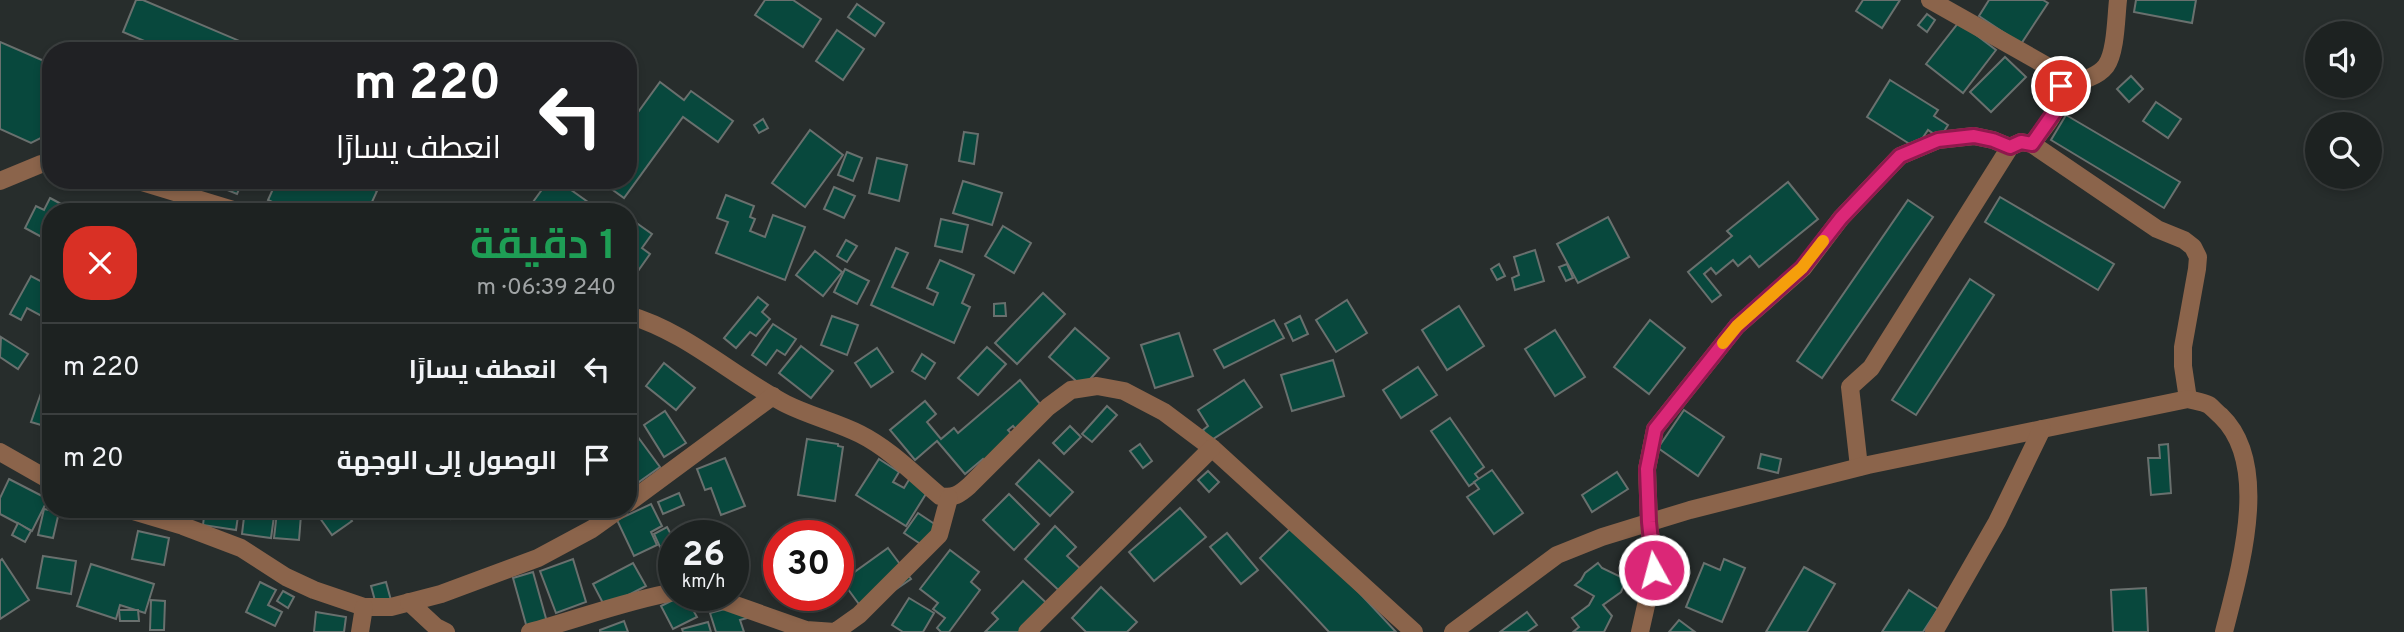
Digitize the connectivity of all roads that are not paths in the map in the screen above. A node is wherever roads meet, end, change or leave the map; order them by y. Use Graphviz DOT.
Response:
graph roads {
  1 [pos="1930,0"];
  2 [pos="2118,0"];
  3 [pos="2061,86"];
  4 [pos="2032,144"];
  5 [pos="2010,147"];
  6 [pos="42,164"];
  7 [pos="0,181"];
  8 [pos="165,189"];
  9 [pos="210,203"];
  10 [pos="637,318"];
  11 [pos="773,396"];
  12 [pos="2188,399"];
  13 [pos="2042,429"];
  14 [pos="1212,449"];
  15 [pos="0,452"];
  16 [pos="1859,467"];
  17 [pos="42,476"];
  18 [pos="637,496"];
  19 [pos="949,498"];
  20 [pos="156,518"];
  21 [pos="607,518"];
  22 [pos="1649,522"];
  23 [pos="658,595"];
  24 [pos="409,602"];
  25 [pos="364,607"];
  26 [pos="749,610"];
  27 [pos="360,632"];
  28 [pos="446,632"];
  29 [pos="530,632"];
  30 [pos="1027,632"];
  31 [pos="1414,632"];
  32 [pos="1453,632"];
  33 [pos="1640,632"];
  34 [pos="1934,632"];
  35 [pos="2224,632"];
  1 -- 3 [label="street"];
  2 -- 3 [label="street"];
  3 -- 4 [label="street"];
  4 -- 5 [label="street"];
  4 -- 12 [label="street"];
  5 -- 16 [label="street"];
  5 -- 22 [label="street"];
  6 -- 7 [label="street"];
  8 -- 9 [label="street"];
  10 -- 11 [label="street"];
  11 -- 18 [label="street"];
  11 -- 19 [label="street"];
  12 -- 13 [label="street"];
  12 -- 35 [label="street"];
  13 -- 16 [label="street"];
  13 -- 34 [label="street"];
  14 -- 19 [label="street"];
  14 -- 30 [label="street"];
  14 -- 31 [label="street"];
  15 -- 17 [label="street"];
  16 -- 22 [label="street"];
  19 -- 26 [label="street"];
  20 -- 25 [label="street"];
  21 -- 24 [label="street"];
  22 -- 32 [label="street"];
  22 -- 33 [label="street"];
  23 -- 29 [label="street"];
  24 -- 25 [label="street"];
  24 -- 28 [label="street"];
  25 -- 27 [label="street"];
}
